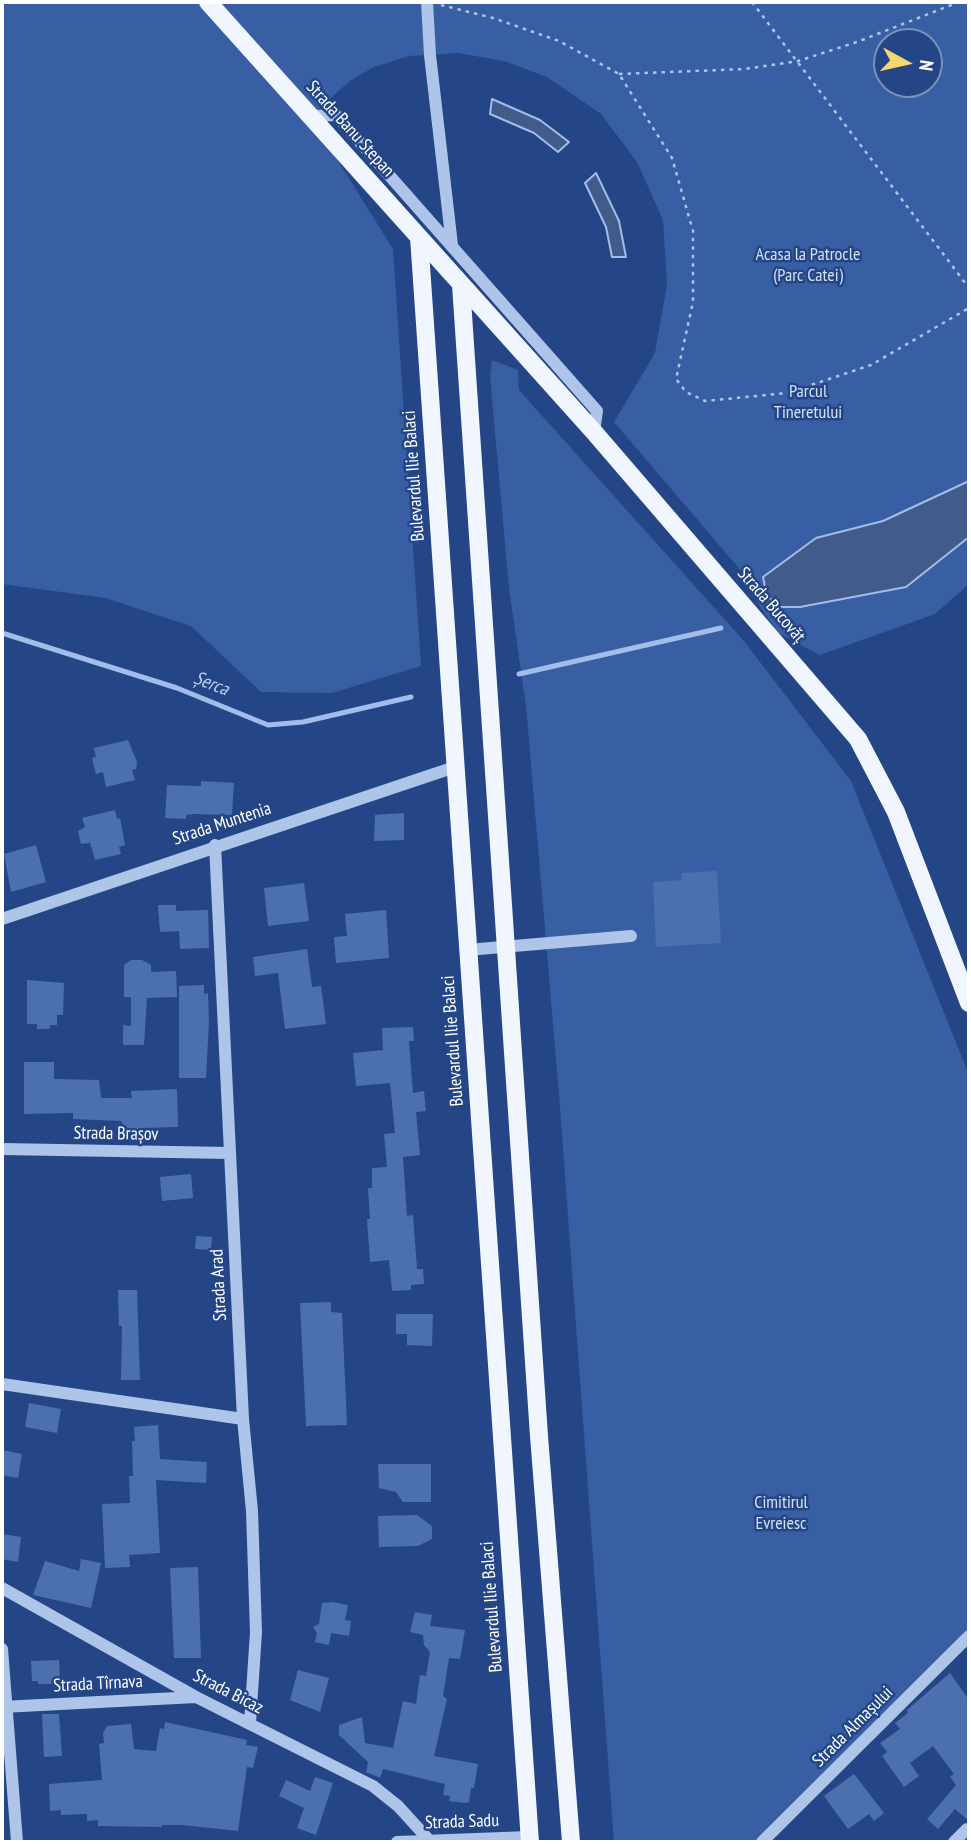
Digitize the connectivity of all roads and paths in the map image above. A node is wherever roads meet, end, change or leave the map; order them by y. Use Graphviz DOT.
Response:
graph roads {
  1 [pos="208,2"];
  2 [pos="427,2"];
  3 [pos="752,2"];
  4 [pos="959,2"];
  5 [pos="798,61"];
  6 [pos="619,74"];
  7 [pos="310,116"];
  8 [pos="419,237"];
  9 [pos="452,246"];
  10 [pos="461,285"];
  11 [pos="969,288"];
  12 [pos="969,308"];
  13 [pos="594,432"];
  14 [pos="455,767"];
  15 [pos="215,845"];
  16 [pos="2,919"];
  17 [pos="631,936"];
  18 [pos="505,947"];
  19 [pos="467,950"];
  20 [pos="969,1003"];
  21 [pos="2,1149"];
  22 [pos="229,1153"];
  23 [pos="2,1384"];
  24 [pos="243,1419"];
  25 [pos="2,1588"];
  26 [pos="969,1636"];
  27 [pos="2,1649"];
  28 [pos="197,1697"];
  29 [pos="4,1707"];
  30 [pos="250,1723"];
  31 [pos="967,1829"];
  32 [pos="530,1839"];
  33 [pos="429,1840"];
  34 [pos="17,1842"];
  35 [pos="397,1842"];
  36 [pos="571,1842"];
  37 [pos="762,1842"];
  38 [pos="954,1842"];
  1 -- 7 [label="main road, Strada Banu Stepan"];
  2 -- 6 [label="path"];
  2 -- 9 [label="street"];
  3 -- 5 [label="path"];
  4 -- 5 [label="path"];
  5 -- 6 [label="path"];
  5 -- 11 [label="path"];
  6 -- 12 [label="path"];
  7 -- 8 [label="main road, Strada Banu Stepan"];
  7 -- 9 [label="street"];
  8 -- 10 [label="main road, Strada Banu Stepan"];
  8 -- 14 [label="main road, Bulevardul Ilie Balaci"];
  9 -- 10 [label="street"];
  9 -- 13 [label="street"];
  10 -- 13 [label="main road, Strada Bucovăț"];
  10 -- 18 [label="main road"];
  13 -- 20 [label="main road, Strada Bucovăț"];
  14 -- 15 [label="street, Strada Muntenia"];
  14 -- 19 [label="main road, Bulevardul Ilie Balaci"];
  15 -- 16 [label="street, Strada Muntenia"];
  15 -- 22 [label="street, Strada Arad"];
  17 -- 18 [label="street"];
  18 -- 19 [label="street"];
  18 -- 36 [label="main road"];
  19 -- 32 [label="main road, Bulevardul Ilie Balaci"];
  21 -- 22 [label="street, Strada Brașov"];
  22 -- 24 [label="street, Strada Arad"];
  23 -- 24 [label="street"];
  24 -- 30 [label="street, Strada Arad"];
  25 -- 28 [label="street, Strada Bicaz"];
  26 -- 37 [label="street, Strada Almașului"];
  27 -- 29 [label="street"];
  28 -- 29 [label="street, Strada Tîrnava"];
  28 -- 30 [label="street, Strada Bicaz"];
  29 -- 34 [label="street"];
  30 -- 33 [label="street, Strada Bicaz"];
  31 -- 38 [label="street"];
  32 -- 33 [label="street, Strada Sadu"];
  33 -- 35 [label="street, Strada Sadu"];
}
